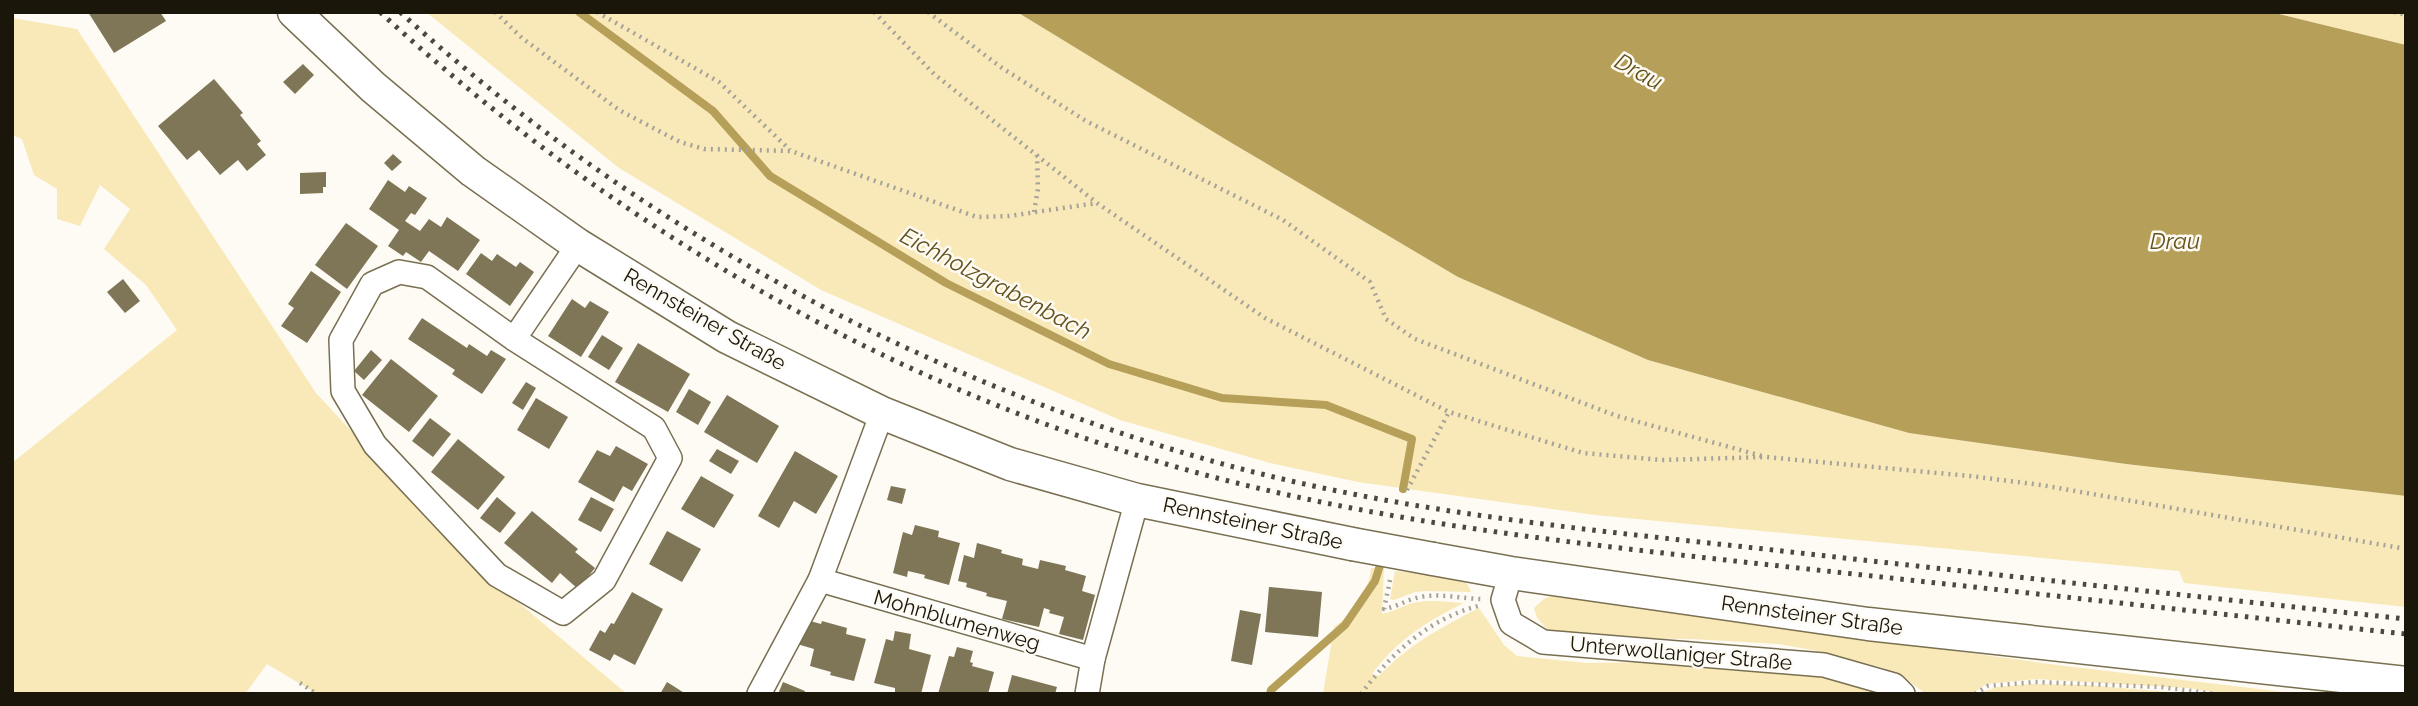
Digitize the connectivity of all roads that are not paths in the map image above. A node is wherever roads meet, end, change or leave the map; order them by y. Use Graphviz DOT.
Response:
graph roads {
  1 [pos="294,12"];
  2 [pos="578,245"];
  3 [pos="514,339"];
  4 [pos="882,413"];
  5 [pos="1138,500"];
  6 [pos="820,580"];
  7 [pos="1507,586"];
  8 [pos="1093,659"];
  9 [pos="2406,683"];
  10 [pos="2343,685"];
  11 [pos="759,694"];
  12 [pos="1087,694"];
  13 [pos="1903,694"];
  1 -- 2 [label="main road, Rennsteiner Straße"];
  2 -- 3 [label="street"];
  2 -- 4 [label="main road, Rennsteiner Straße"];
  3 -- 3 [label="street"];
  4 -- 5 [label="main road, Rennsteiner Straße"];
  4 -- 6 [label="street"];
  5 -- 7 [label="main road, Rennsteiner Straße, bridge"];
  5 -- 8 [label="street"];
  6 -- 8 [label="street, Mohnblumenweg"];
  6 -- 11 [label="street"];
  7 -- 10 [label="main road, Rennsteiner Straße"];
  7 -- 13 [label="street, Unterwollaniger Straße"];
  8 -- 12 [label="street"];
  9 -- 10 [label="main road, Rennsteiner Straße"];
}
